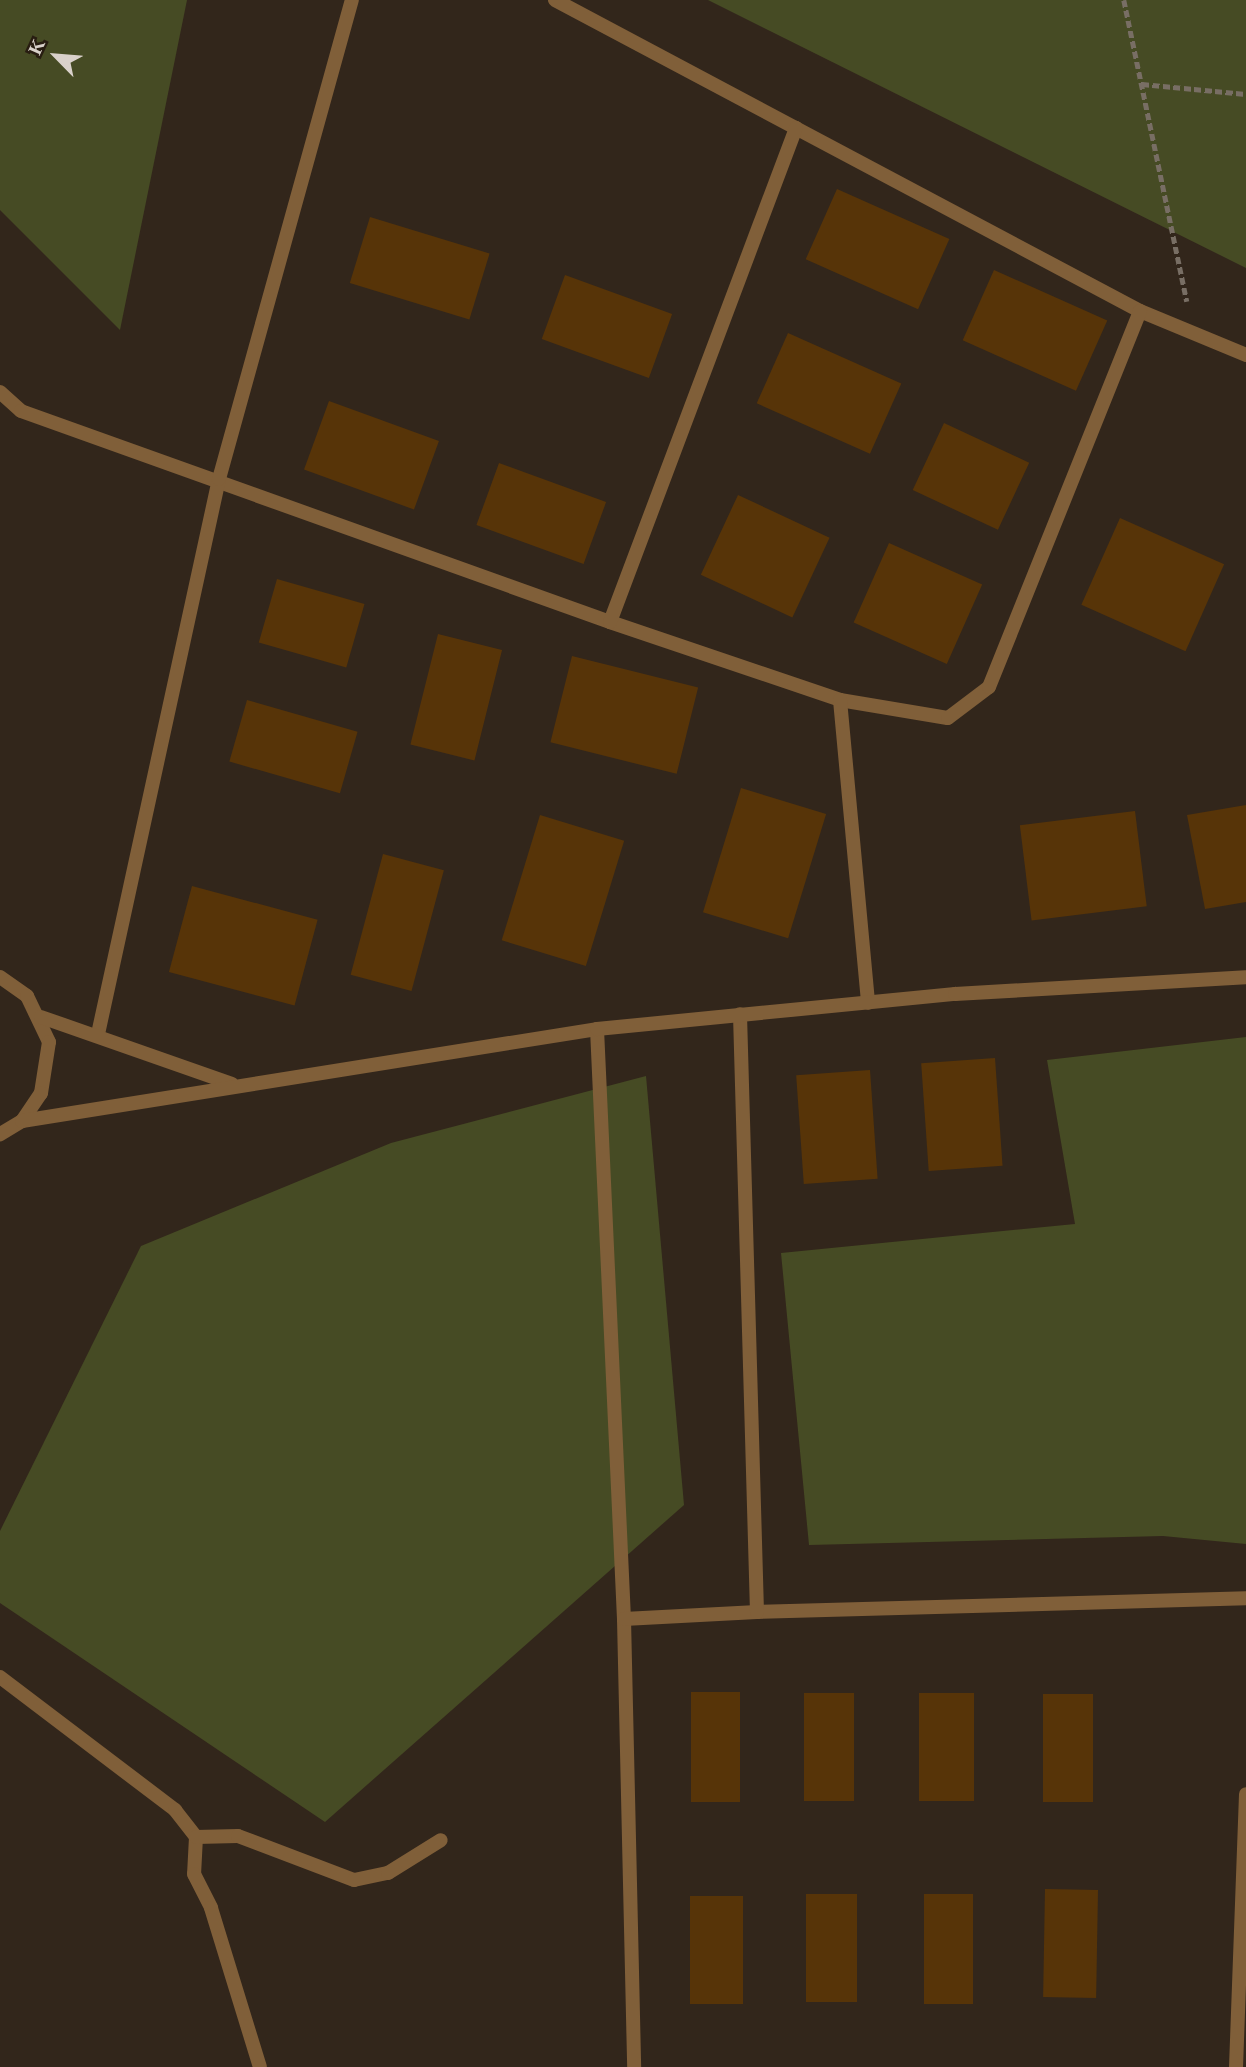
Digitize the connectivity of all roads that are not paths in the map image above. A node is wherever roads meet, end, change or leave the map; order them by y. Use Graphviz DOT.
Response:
graph roads {
  1 [pos="352,0"];
  2 [pos="555,0"];
  3 [pos="796,128"];
  4 [pos="1140,311"];
  5 [pos="1246,355"];
  6 [pos="0,392"];
  7 [pos="219,480"];
  8 [pos="610,622"];
  9 [pos="840,700"];
  10 [pos="0,977"];
  11 [pos="1246,977"];
  12 [pos="868,1003"];
  13 [pos="740,1014"];
  14 [pos="41,1017"];
  15 [pos="597,1029"];
  16 [pos="98,1034"];
  17 [pos="233,1085"];
  18 [pos="22,1121"];
  19 [pos="0,1135"];
  20 [pos="1246,1598"];
  21 [pos="757,1612"];
  22 [pos="624,1619"];
  23 [pos="0,1677"];
  24 [pos="1246,1794"];
  25 [pos="196,1838"];
  26 [pos="441,1840"];
  27 [pos="260,2067"];
  28 [pos="634,2067"];
  29 [pos="1236,2067"];
  1 -- 7 [label="street"];
  2 -- 3 [label="street"];
  3 -- 4 [label="street"];
  3 -- 8 [label="street"];
  4 -- 5 [label="street"];
  4 -- 9 [label="street"];
  6 -- 7 [label="street"];
  7 -- 8 [label="street"];
  7 -- 16 [label="street"];
  8 -- 9 [label="street"];
  9 -- 12 [label="street"];
  10 -- 14 [label="street"];
  11 -- 12 [label="street"];
  12 -- 13 [label="street"];
  13 -- 15 [label="street"];
  13 -- 21 [label="street"];
  14 -- 16 [label="street"];
  14 -- 18 [label="street"];
  15 -- 17 [label="street"];
  15 -- 22 [label="street"];
  16 -- 17 [label="street"];
  17 -- 18 [label="street"];
  18 -- 19 [label="street"];
  20 -- 21 [label="street"];
  21 -- 22 [label="street"];
  22 -- 28 [label="street"];
  23 -- 25 [label="street"];
  24 -- 29 [label="street"];
  25 -- 26 [label="street"];
  25 -- 27 [label="street"];
}
